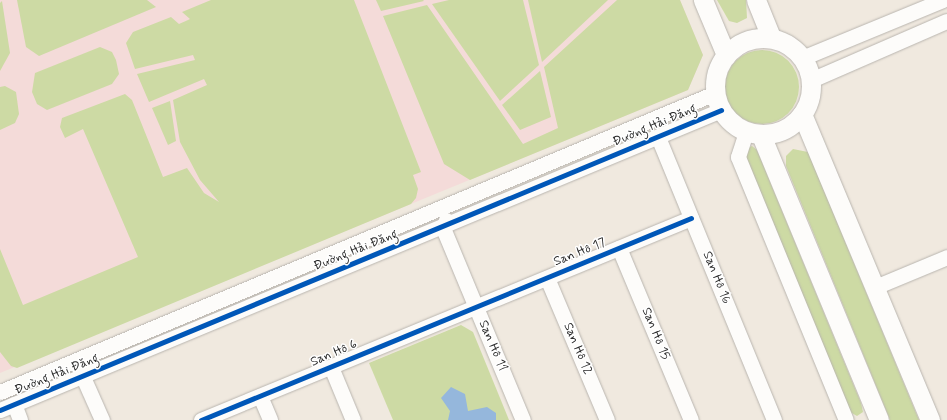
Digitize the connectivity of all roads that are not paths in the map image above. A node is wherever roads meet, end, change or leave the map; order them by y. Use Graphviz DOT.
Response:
graph roads {
  1 [pos="703,0"];
  2 [pos="756,0"];
  3 [pos="943,0"];
  4 [pos="947,21"];
  5 [pos="771,37"];
  6 [pos="726,55"];
  7 [pos="802,58"];
  8 [pos="811,80"];
  9 [pos="718,101"];
  10 [pos="802,114"];
  11 [pos="753,133"];
  12 [pos="658,137"];
  13 [pos="450,205"];
  14 [pos="692,218"];
  15 [pos="462,220"];
  16 [pos="443,228"];
  17 [pos="620,248"];
  18 [pos="947,257"];
  19 [pos="547,278"];
  20 [pos="875,287"];
  21 [pos="476,306"];
  22 [pos="76,360"];
  23 [pos="331,367"];
  24 [pos="82,376"];
  25 [pos="0,392"];
  26 [pos="260,396"];
  27 [pos="7,407"];
  28 [pos="20,420"];
  29 [pos="102,420"];
  30 [pos="201,420"];
  31 [pos="270,420"];
  32 [pos="353,420"];
  33 [pos="523,420"];
  34 [pos="607,420"];
  35 [pos="691,420"];
  36 [pos="774,420"];
  37 [pos="846,420"];
  38 [pos="879,420"];
  39 [pos="930,420"];
  1 -- 6 [label="main road"];
  2 -- 5 [label="main road"];
  3 -- 7 [label="street"];
  4 -- 8 [label="street"];
  5 -- 6 [label="main road"];
  5 -- 7 [label="main road"];
  6 -- 9 [label="main road"];
  7 -- 8 [label="main road"];
  8 -- 10 [label="main road"];
  9 -- 11 [label="main road"];
  9 -- 12 [label="street, Đường Hải Đăng"];
  9 -- 13 [label="street, Đường Hải Đăng"];
  10 -- 11 [label="main road"];
  10 -- 20 [label="main road"];
  11 -- 37 [label="street"];
  11 -- 38 [label="main road"];
  12 -- 14 [label="street, San Hô 16"];
  12 -- 15 [label="street, Đường Hải Đăng"];
  13 -- 15 [label="street"];
  13 -- 16 [label="street"];
  13 -- 22 [label="street, Đường Hải Đăng"];
  14 -- 17 [label="street, San Hô 17"];
  14 -- 36 [label="street, San Hô 16"];
  15 -- 16 [label="street, Đường Hải Đăng"];
  16 -- 21 [label="street, San Hô 11"];
  16 -- 24 [label="street, Đường Hải Đăng"];
  17 -- 19 [label="street, San Hô 17"];
  17 -- 35 [label="street, San Hô 15"];
  18 -- 20 [label="street"];
  19 -- 21 [label="street, San Hô 17"];
  19 -- 34 [label="street, San Hô 12"];
  20 -- 39 [label="main road"];
  21 -- 23 [label="street, San Hô 6"];
  21 -- 33 [label="street, San Hô 11"];
  22 -- 24 [label="street"];
  22 -- 25 [label="street, Đường Hải Đăng"];
  23 -- 26 [label="street, San Hô 6"];
  23 -- 32 [label="street"];
  24 -- 27 [label="street, Đường Hải Đăng"];
  24 -- 29 [label="street"];
  26 -- 30 [label="street, San Hô 6"];
  26 -- 31 [label="street"];
  27 -- 28 [label="street"];
}
